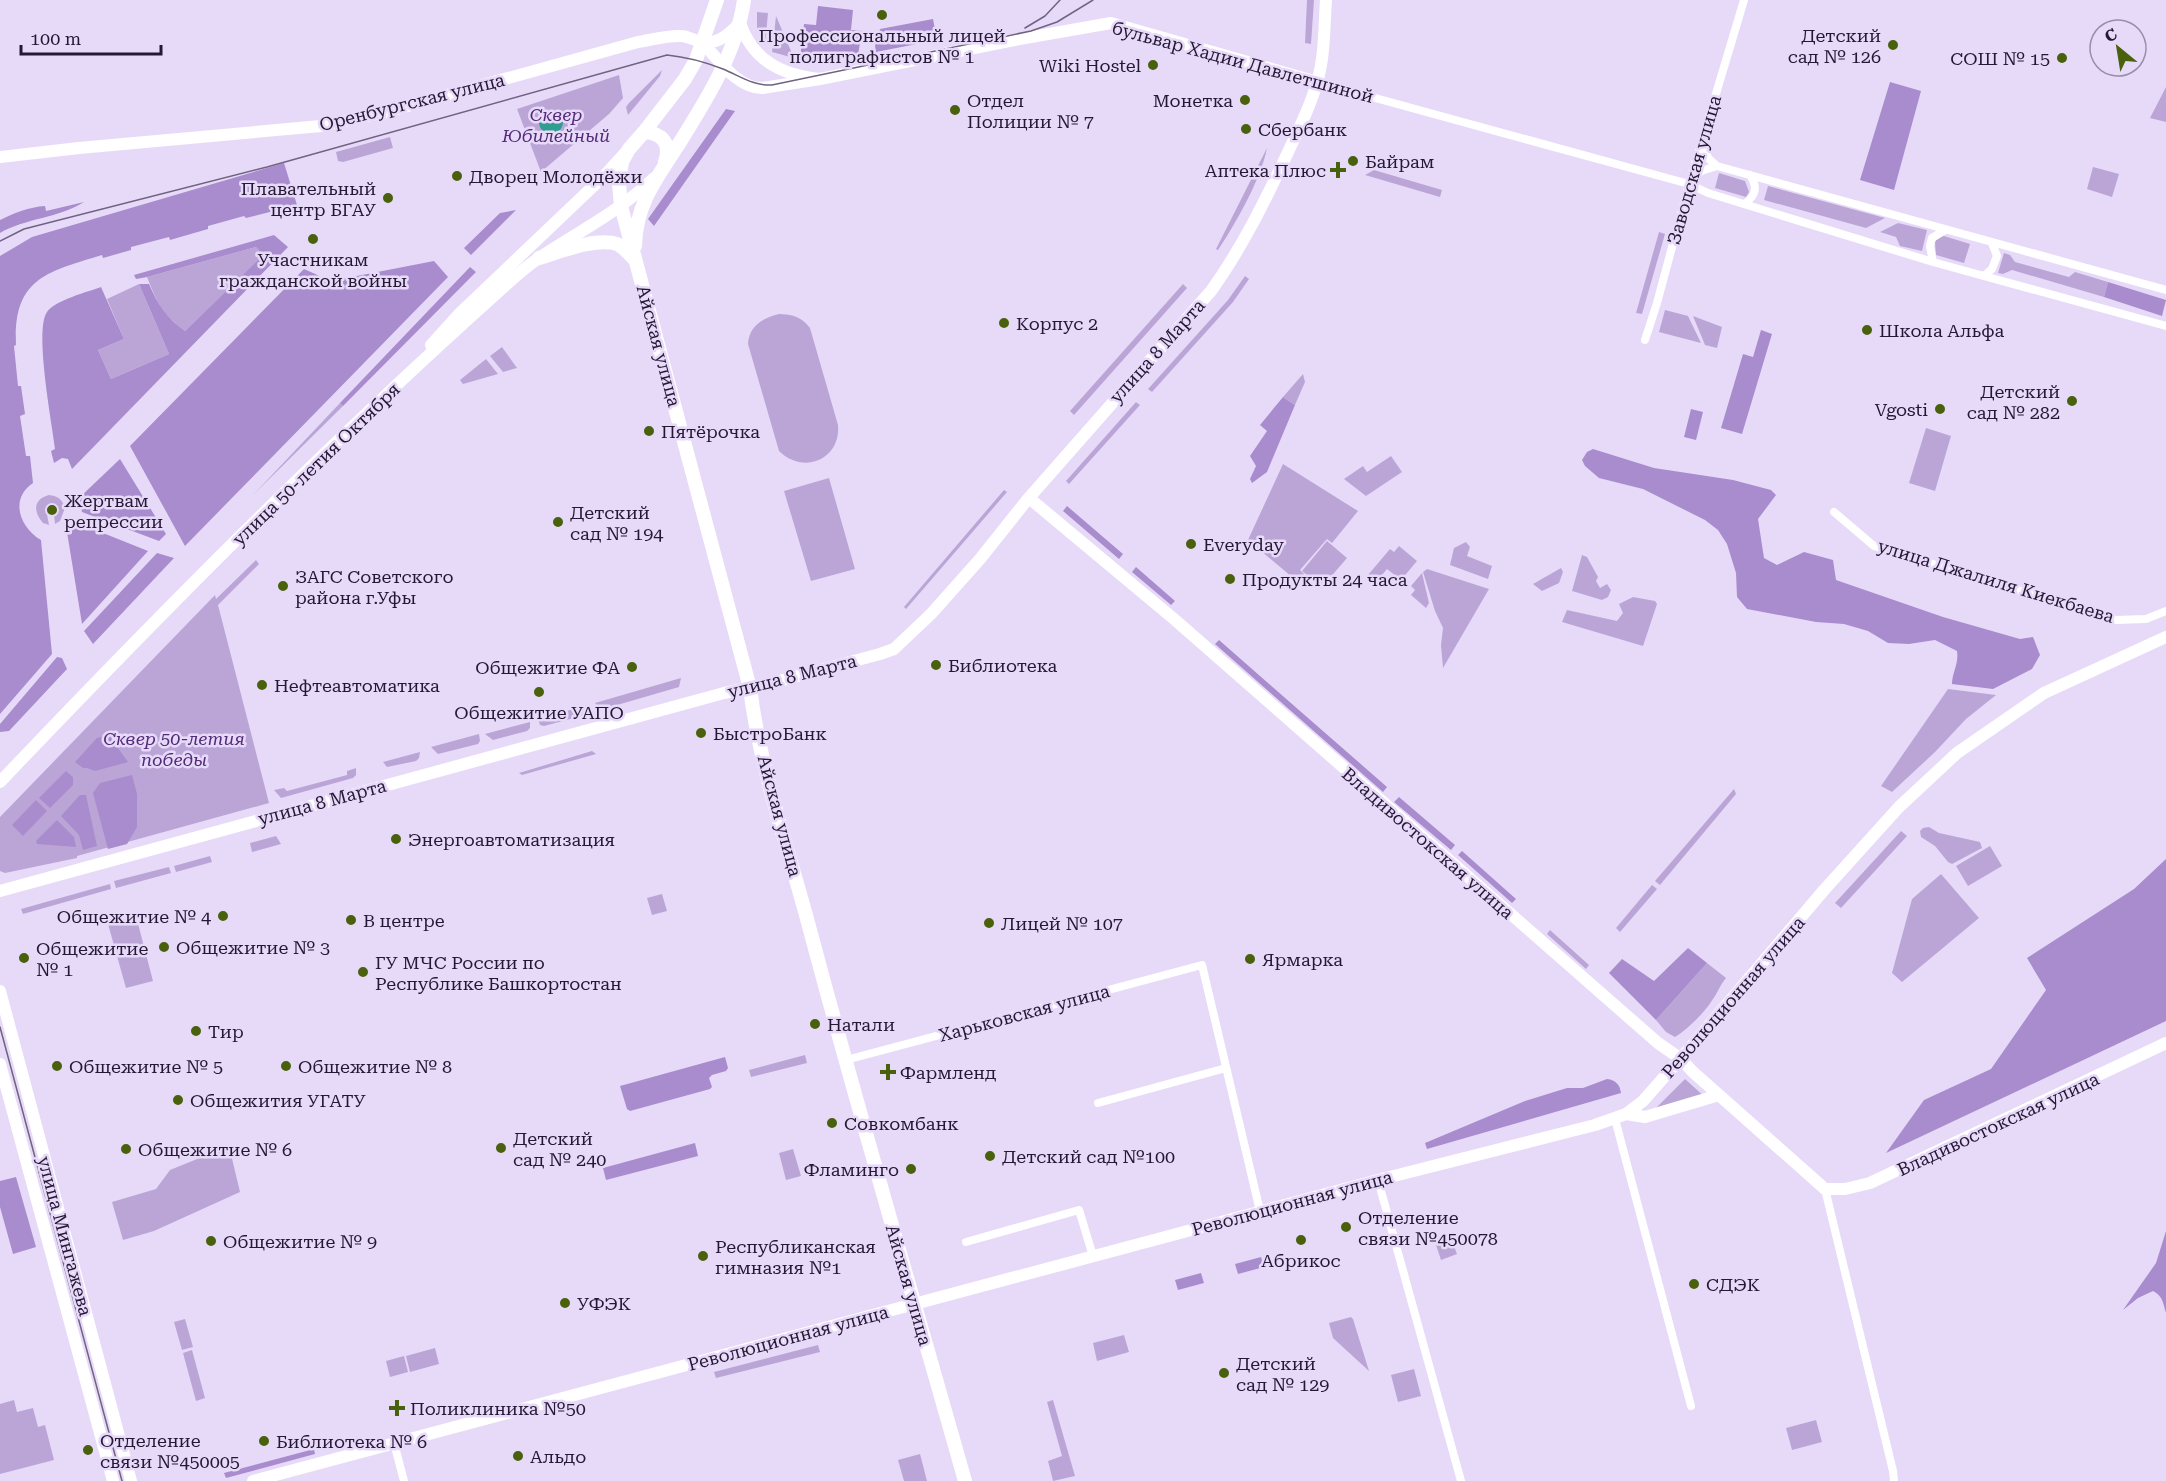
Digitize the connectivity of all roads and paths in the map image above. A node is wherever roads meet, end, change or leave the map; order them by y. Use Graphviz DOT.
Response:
graph roads {
  1 [pos="717,0"];
  2 [pos="744,0"];
  3 [pos="1326,0"];
  4 [pos="1744,0"];
  5 [pos="740,23"];
  6 [pos="702,42"];
  7 [pos="723,64"];
  8 [pos="820,79"];
  9 [pos="1317,82"];
  10 [pos="644,132"];
  11 [pos="1701,145"];
  12 [pos="629,149"];
  13 [pos="0,158"];
  14 [pos="1717,166"];
  15 [pos="660,171"];
  16 [pos="1750,175"];
  17 [pos="1689,184"];
  18 [pos="1745,204"];
  19 [pos="621,206"];
  20 [pos="1945,230"];
  21 [pos="1992,243"];
  22 [pos="539,258"];
  23 [pos="635,260"];
  24 [pos="1933,262"];
  25 [pos="1985,275"];
  26 [pos="2166,290"];
  27 [pos="2166,326"];
  28 [pos="1645,340"];
  29 [pos="386,396"];
  30 [pos="1029,498"];
  31 [pos="1834,512"];
  32 [pos="2166,611"];
  33 [pos="2166,637"];
  34 [pos="750,687"];
  35 [pos="0,782"];
  36 [pos="0,891"];
  37 [pos="0,991"];
  38 [pos="2166,1043"];
  39 [pos="1681,1059"];
  40 [pos="846,1060"];
  41 [pos="0,1064"];
  42 [pos="1226,1068"];
  43 [pos="1719,1095"];
  44 [pos="1098,1103"];
  45 [pos="1621,1117"];
  46 [pos="1378,1180"];
  47 [pos="1825,1189"];
  48 [pos="1260,1211"];
  49 [pos="966,1242"];
  50 [pos="1093,1256"];
  51 [pos="915,1304"];
  52 [pos="1690,1406"];
  53 [pos="394,1443"];
  54 [pos="113,1481"];
  55 [pos="131,1481"];
  56 [pos="253,1481"];
  57 [pos="404,1481"];
  58 [pos="965,1481"];
  59 [pos="1461,1481"];
  60 [pos="1894,1481"];
  1 -- 6 [label="main road"];
  2 -- 5 [label="main road, улица 50-летия Октября"];
  3 -- 9 [label="main road, улица 8 Марта"];
  4 -- 11 [label="street, Заводская улица"];
  5 -- 6 [label="main road, Оренбургская улица"];
  5 -- 7 [label="main road, улица 50-летия Октября"];
  5 -- 8 [label="main road"];
  6 -- 7 [label="main road, бульвар Хадии Давлетшиной"];
  6 -- 10 [label="main road"];
  6 -- 13 [label="main road, Оренбургская улица"];
  7 -- 8 [label="main road, бульвар Хадии Давлетшиной"];
  7 -- 15 [label="main road, улица 50-летия Октября"];
  8 -- 9 [label="main road, бульвар Хадии Давлетшиной"];
  9 -- 17 [label="street, бульвар Хадии Давлетшиной"];
  9 -- 30 [label="main road, улица 8 Марта"];
  10 -- 12 [label="main road"];
  10 -- 15 [label="main road"];
  11 -- 14 [label="street"];
  11 -- 17 [label="street, Заводская улица"];
  12 -- 19 [label="main road, Айская улица"];
  12 -- 29 [label="main road"];
  14 -- 16 [label="street"];
  14 -- 17 [label="street"];
  15 -- 19 [label="main road, улица 50-летия Октября"];
  15 -- 23 [label="main road, улица 50-летия Октября"];
  16 -- 18 [label="street"];
  16 -- 20 [label="street"];
  17 -- 18 [label="street, бульвар Хадии Давлетшиной"];
  17 -- 28 [label="street, Заводская улица"];
  18 -- 24 [label="street, бульвар Хадии Давлетшиной"];
  19 -- 22 [label="main road, улица 50-летия Октября"];
  19 -- 23 [label="main road, Айская улица"];
  20 -- 21 [label="street"];
  20 -- 24 [label="street"];
  21 -- 25 [label="street"];
  21 -- 26 [label="street"];
  22 -- 23 [label="main road"];
  22 -- 29 [label="main road, улица 50-летия Октября"];
  23 -- 34 [label="main road, Айская улица"];
  24 -- 25 [label="street, бульвар Хадии Давлетшиной"];
  25 -- 27 [label="street, бульвар Хадии Давлетшиной"];
  29 -- 35 [label="main road, улица 50-летия Октября"];
  30 -- 34 [label="main road, улица 8 Марта"];
  30 -- 39 [label="main road, Владивостокская улица"];
  31 -- 32 [label="street, улица Джалиля Киекбаева"];
  33 -- 39 [label="main road, Революционная улица"];
  34 -- 36 [label="main road, улица 8 Марта"];
  34 -- 40 [label="main road, Айская улица"];
  37 -- 55 [label="main road, улица Мингажева"];
  38 -- 47 [label="main road, Владивостокская улица"];
  39 -- 43 [label="main road, Владивостокская улица"];
  39 -- 45 [label="main road, Революционная улица"];
  40 -- 42 [label="street, Харьковская улица"];
  40 -- 51 [label="main road, Айская улица"];
  41 -- 54 [label="main road"];
  42 -- 44 [label="street"];
  42 -- 48 [label="street"];
  43 -- 45 [label="main road"];
  43 -- 47 [label="main road, Владивостокская улица"];
  45 -- 46 [label="main road, Революционная улица"];
  45 -- 52 [label="street"];
  46 -- 48 [label="main road, Революционная улица"];
  46 -- 59 [label="street"];
  47 -- 60 [label="street"];
  48 -- 50 [label="main road, Революционная улица"];
  49 -- 50 [label="street"];
  50 -- 51 [label="main road, Революционная улица"];
  51 -- 53 [label="main road, Революционная улица"];
  51 -- 58 [label="main road, Айская улица"];
  53 -- 56 [label="main road, Революционная улица"];
  53 -- 57 [label="street"];
}
